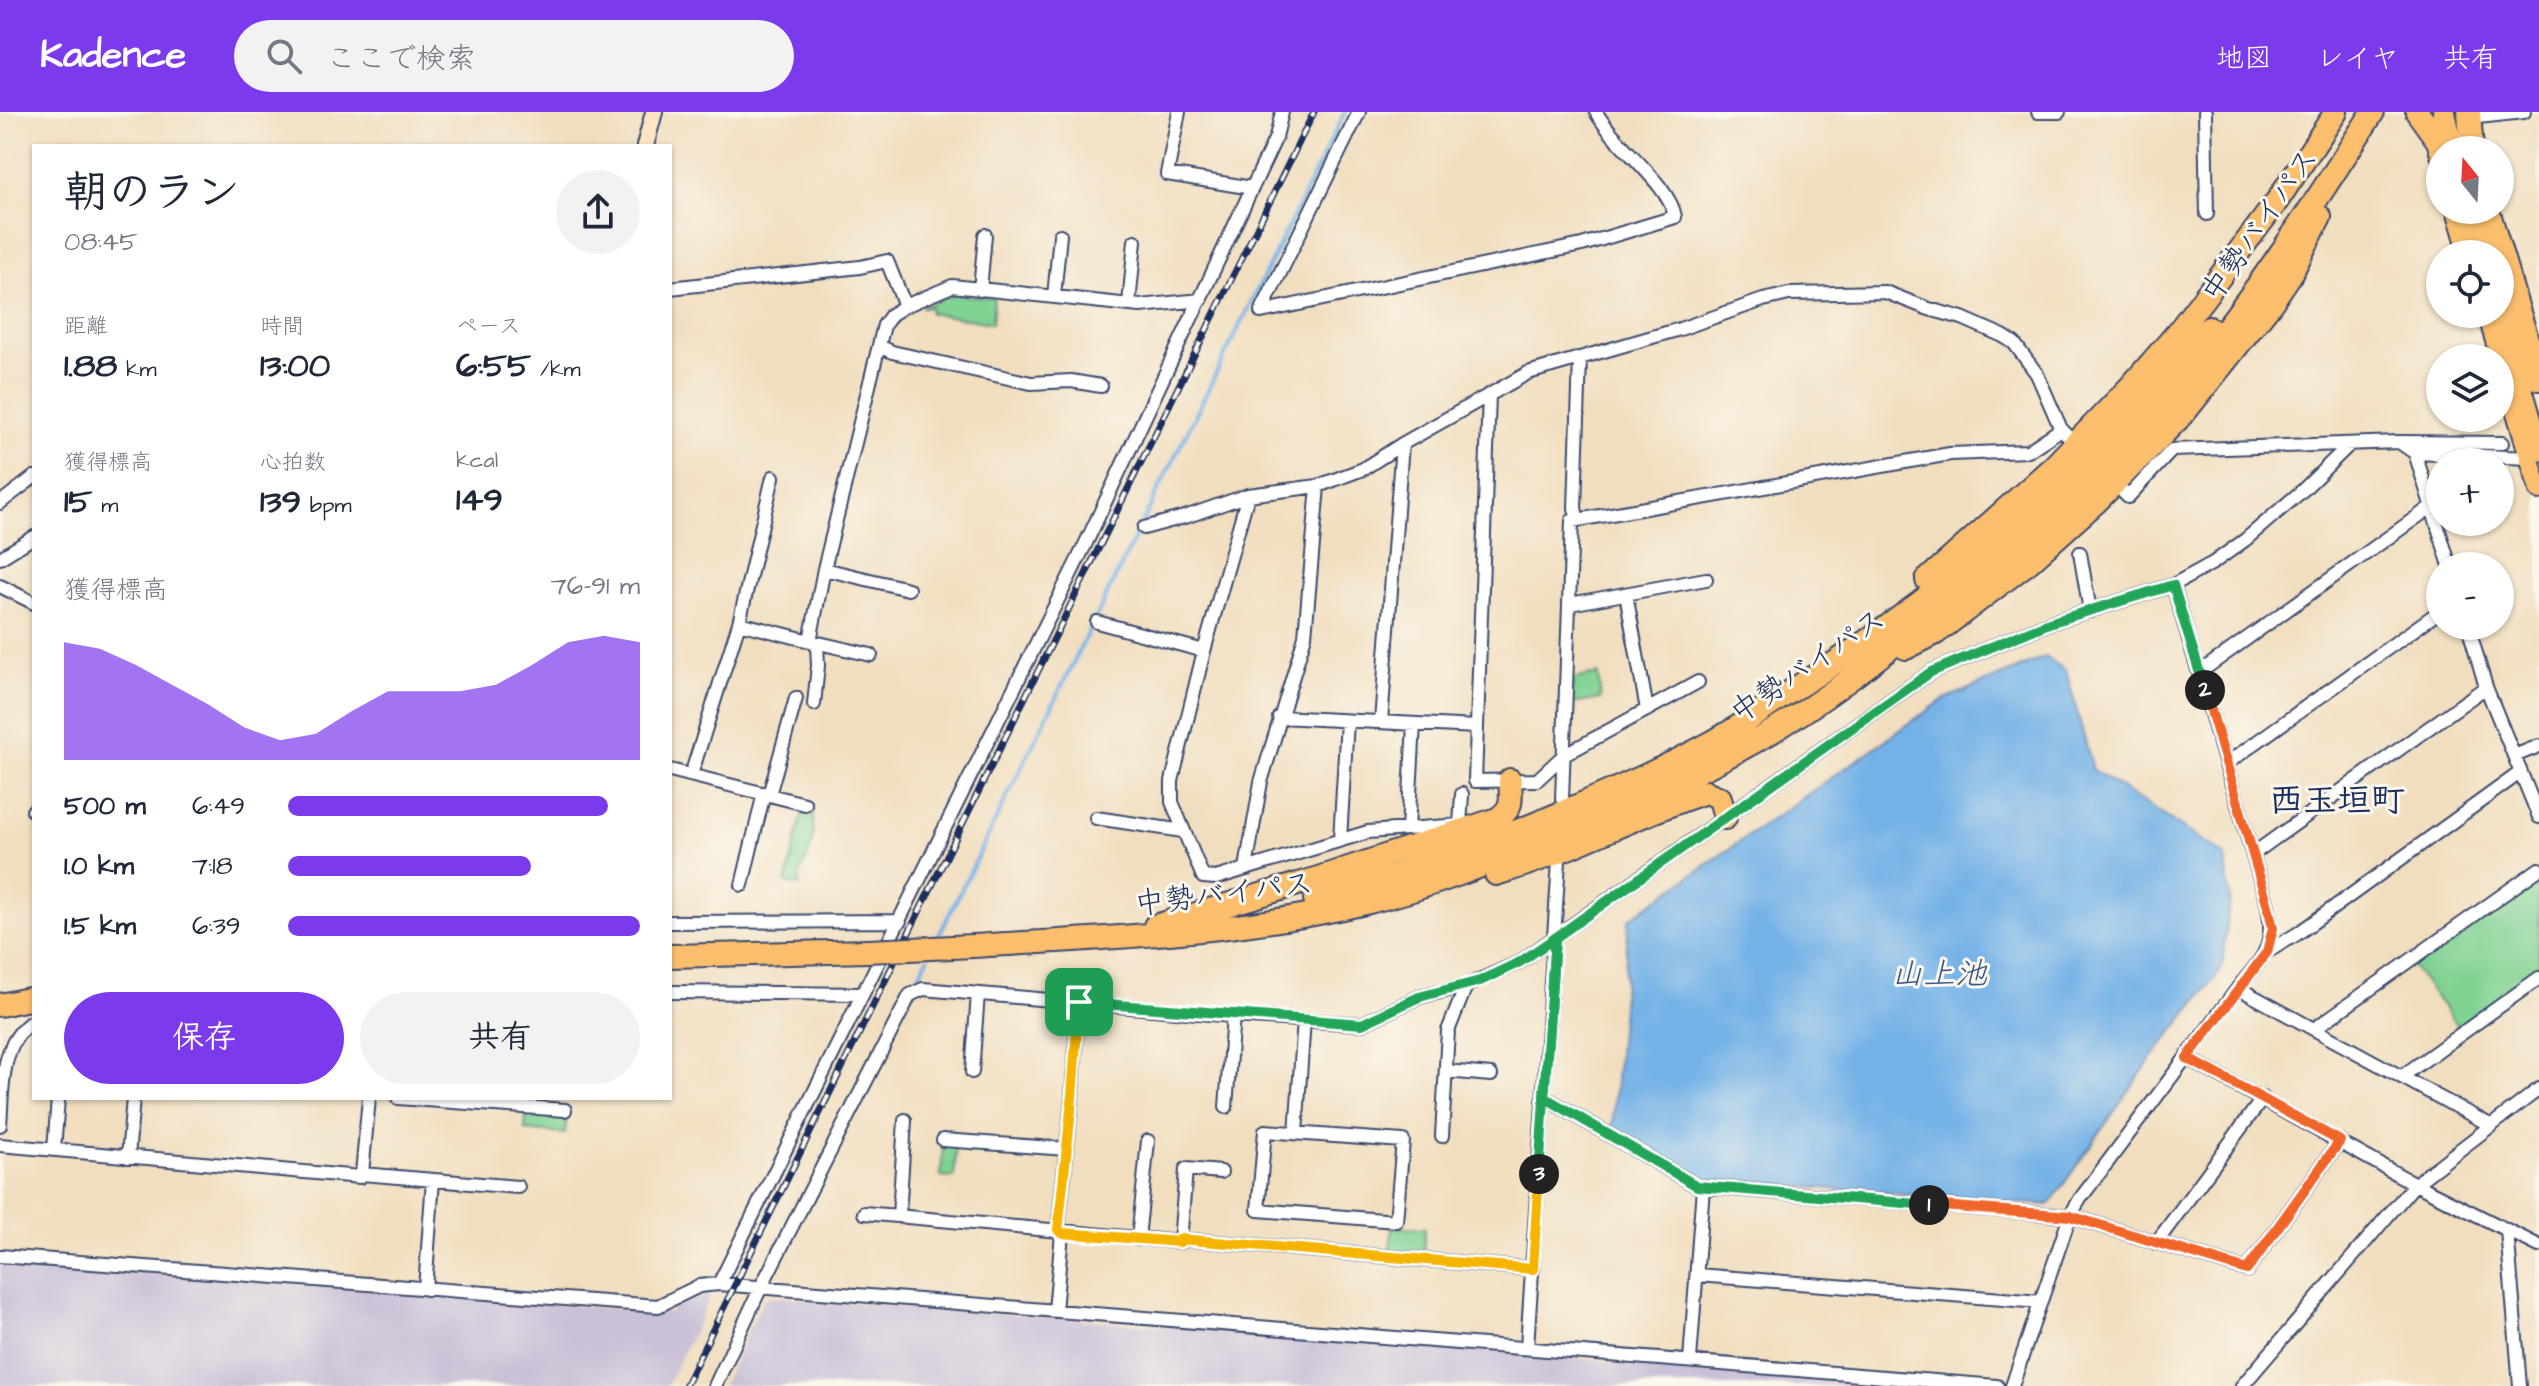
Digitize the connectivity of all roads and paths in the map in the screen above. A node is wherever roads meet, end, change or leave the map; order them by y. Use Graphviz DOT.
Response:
graph roads {
  1 [pos="654,112"];
  2 [pos="1179,112"];
  3 [pos="1282,112"];
  4 [pos="1359,112"];
  5 [pos="1596,112"];
  6 [pos="2038,112"];
  7 [pos="2059,112"];
  8 [pos="2205,112"];
  9 [pos="2336,112"];
  10 [pos="2417,112"];
  11 [pos="2428,112"];
  12 [pos="2444,112"];
  13 [pos="2524,112"];
  14 [pos="2376,113"];
  15 [pos="2469,115"];
  16 [pos="2434,136"];
  17 [pos="2438,136"];
  18 [pos="2443,136"];
  19 [pos="2471,136"];
  20 [pos="646,144"];
  21 [pos="1252,188"];
  22 [pos="2207,214"];
  23 [pos="2492,224"];
  24 [pos="985,235"];
  25 [pos="1060,235"];
  26 [pos="1135,241"];
  27 [pos="672,288"];
  28 [pos="980,290"];
  29 [pos="1054,296"];
  30 [pos="1201,300"];
  31 [pos="1129,304"];
  32 [pos="905,306"];
  33 [pos="2228,315"];
  34 [pos="2502,328"];
  35 [pos="879,346"];
  36 [pos="1580,358"];
  37 [pos="2539,379"];
  38 [pos="1101,386"];
  39 [pos="1489,395"];
  40 [pos="2514,398"];
  41 [pos="2061,429"];
  42 [pos="2073,441"];
  43 [pos="2399,442"];
  44 [pos="2502,443"];
  45 [pos="1402,444"];
  46 [pos="2350,444"];
  47 [pos="2415,453"];
  48 [pos="2534,454"];
  49 [pos="773,477"];
  50 [pos="32,479"];
  51 [pos="1318,486"];
  52 [pos="2121,490"];
  53 [pos="2426,490"];
  54 [pos="2539,490"];
  55 [pos="1248,495"];
  56 [pos="0,503"];
  57 [pos="2426,511"];
  58 [pos="1578,520"];
  59 [pos="1144,528"];
  60 [pos="32,538"];
  61 [pos="2080,553"];
  62 [pos="0,558"];
  63 [pos="824,569"];
  64 [pos="1706,579"];
  65 [pos="2173,585"];
  66 [pos="0,586"];
  67 [pos="908,589"];
  68 [pos="1626,594"];
  69 [pos="32,602"];
  70 [pos="1570,604"];
  71 [pos="2090,611"];
  72 [pos="2426,621"];
  73 [pos="1097,622"];
  74 [pos="739,623"];
  75 [pos="2472,640"];
  76 [pos="813,642"];
  77 [pos="1204,651"];
  78 [pos="871,655"];
  79 [pos="1834,664"];
  80 [pos="2200,672"];
  81 [pos="1860,673"];
  82 [pos="1698,682"];
  83 [pos="2486,687"];
  84 [pos="796,698"];
  85 [pos="814,704"];
  86 [pos="1647,710"];
  87 [pos="1279,717"];
  88 [pos="1347,721"];
  89 [pos="1381,722"];
  90 [pos="1414,724"];
  91 [pos="1477,727"];
  92 [pos="2539,746"];
  93 [pos="1564,755"];
  94 [pos="2514,756"];
  95 [pos="2226,764"];
  96 [pos="672,770"];
  97 [pos="2521,772"];
  98 [pos="691,775"];
  99 [pos="1510,780"];
  100 [pos="767,794"];
  101 [pos="1462,794"];
  102 [pos="1562,799"];
  103 [pos="805,804"];
  104 [pos="2539,817"];
  105 [pos="1096,818"];
  106 [pos="1725,818"];
  107 [pos="1408,829"];
  108 [pos="1183,831"];
  109 [pos="1340,840"];
  110 [pos="2253,854"];
  111 [pos="1559,861"];
  112 [pos="1246,868"];
  113 [pos="2539,869"];
  114 [pos="742,885"];
  115 [pos="1392,895"];
  116 [pos="900,921"];
  117 [pos="672,922"];
  118 [pos="1146,929"];
  119 [pos="1555,938"];
  120 [pos="1072,940"];
  121 [pos="2267,952"];
  122 [pos="672,956"];
  123 [pos="2539,978"];
  124 [pos="1466,986"];
  125 [pos="2238,988"];
  126 [pos="672,992"];
  127 [pos="863,994"];
  128 [pos="978,994"];
  129 [pos="32,998"];
  130 [pos="1079,1002"];
  131 [pos="0,1005"];
  132 [pos="1233,1016"];
  133 [pos="1304,1020"];
  134 [pos="32,1021"];
  135 [pos="2314,1029"];
  136 [pos="2187,1058"];
  137 [pos="1446,1071"];
  138 [pos="972,1072"];
  139 [pos="1491,1075"];
  140 [pos="2401,1077"];
  141 [pos="2539,1089"];
  142 [pos="1544,1097"];
  143 [pos="2263,1098"];
  144 [pos="58,1100"];
  145 [pos="133,1100"];
  146 [pos="369,1100"];
  147 [pos="426,1100"];
  148 [pos="1226,1107"];
  149 [pos="565,1110"];
  150 [pos="905,1120"];
  151 [pos="0,1125"];
  152 [pos="2490,1125"];
  153 [pos="1296,1133"];
  154 [pos="1442,1136"];
  155 [pos="943,1140"];
  156 [pos="1148,1141"];
  157 [pos="2340,1141"];
  158 [pos="0,1145"];
  159 [pos="1067,1149"];
  160 [pos="54,1150"];
  161 [pos="128,1157"];
  162 [pos="1221,1172"];
  163 [pos="362,1174"];
  164 [pos="433,1180"];
  165 [pos="2415,1184"];
  166 [pos="518,1187"];
  167 [pos="1703,1187"];
  168 [pos="864,1213"];
  169 [pos="899,1216"];
  170 [pos="2070,1216"];
  171 [pos="2507,1230"];
  172 [pos="1060,1232"];
  173 [pos="1138,1239"];
  174 [pos="1180,1239"];
  175 [pos="2156,1243"];
  176 [pos="2539,1246"];
  177 [pos="0,1256"];
  178 [pos="1533,1269"];
  179 [pos="1697,1275"];
  180 [pos="719,1284"];
  181 [pos="761,1287"];
  182 [pos="425,1289"];
  183 [pos="2041,1302"];
  184 [pos="1055,1311"];
  185 [pos="1527,1347"];
  186 [pos="1690,1360"];
  187 [pos="715,1386"];
  188 [pos="1997,1386"];
  189 [pos="2012,1386"];
  190 [pos="2242,1386"];
  191 [pos="2520,1386"];
  1 -- 20 [label="street"];
  2 -- 21 [label="street"];
  3 -- 21 [label="street"];
  4 -- 5 [label="street"];
  6 -- 7 [label="street"];
  8 -- 22 [label="street"];
  9 -- 79 [label="highway"];
  10 -- 16 [label="highway"];
  11 -- 17 [label="main road"];
  12 -- 18 [label="highway"];
  13 -- 15 [label="street"];
  14 -- 33 [label="highway, 中勢バイパス"];
  14 -- 81 [label="highway"];
  15 -- 19 [label="highway"];
  21 -- 30 [label="street"];
  23 -- 37 [label="highway"];
  24 -- 28 [label="street"];
  25 -- 29 [label="street"];
  26 -- 31 [label="street"];
  27 -- 32 [label="street"];
  28 -- 29 [label="street"];
  28 -- 32 [label="street"];
  29 -- 31 [label="street"];
  30 -- 31 [label="street"];
  30 -- 116 [label="street"];
  32 -- 35 [label="street"];
  33 -- 79 [label="highway, 中勢バイパス"];
  33 -- 81 [label="highway, 中勢バイパス"];
  34 -- 48 [label="highway"];
  35 -- 38 [label="street"];
  35 -- 63 [label="street"];
  36 -- 39 [label="street"];
  36 -- 41 [label="street"];
  36 -- 58 [label="street"];
  39 -- 45 [label="street"];
  39 -- 91 [label="street"];
  40 -- 48 [label="main road"];
  41 -- 42 [label="street"];
  41 -- 58 [label="street"];
  43 -- 44 [label="street"];
  43 -- 46 [label="street"];
  43 -- 47 [label="street"];
  45 -- 51 [label="street"];
  45 -- 89 [label="street"];
  46 -- 52 [label="street"];
  46 -- 65 [label="street"];
  47 -- 48 [label="street"];
  47 -- 53 [label="street"];
  48 -- 54 [label="main road"];
  49 -- 74 [label="street"];
  50 -- 56 [label="street"];
  51 -- 55 [label="street"];
  51 -- 87 [label="street"];
  55 -- 59 [label="street"];
  55 -- 77 [label="street"];
  57 -- 80 [label="street"];
  58 -- 70 [label="street"];
  60 -- 62 [label="street"];
  61 -- 71 [label="street"];
  63 -- 67 [label="street"];
  63 -- 76 [label="street"];
  64 -- 68 [label="street"];
  65 -- 71 [label="street"];
  65 -- 80 [label="street"];
  66 -- 69 [label="street"];
  68 -- 70 [label="street"];
  68 -- 86 [label="street"];
  70 -- 93 [label="street"];
  71 -- 106 [label="street"];
  72 -- 95 [label="street"];
  73 -- 77 [label="street"];
  74 -- 76 [label="street"];
  74 -- 98 [label="street"];
  75 -- 83 [label="street"];
  76 -- 78 [label="street"];
  76 -- 85 [label="street"];
  77 -- 108 [label="street"];
  79 -- 118 [label="highway, 中勢バイパス"];
  80 -- 95 [label="street"];
  81 -- 115 [label="highway, 中勢バイパス"];
  82 -- 86 [label="street"];
  83 -- 94 [label="street"];
  83 -- 110 [label="street"];
  84 -- 100 [label="street"];
  86 -- 93 [label="street"];
  87 -- 88 [label="street"];
  87 -- 112 [label="street"];
  88 -- 89 [label="street"];
  88 -- 109 [label="street"];
  89 -- 90 [label="street"];
  90 -- 91 [label="street"];
  90 -- 107 [label="street"];
  91 -- 99 [label="street"];
  92 -- 94 [label="street"];
  93 -- 99 [label="street"];
  93 -- 102 [label="street"];
  94 -- 97 [label="street"];
  95 -- 110 [label="street"];
  96 -- 98 [label="street"];
  97 -- 104 [label="street"];
  97 -- 121 [label="street"];
  98 -- 100 [label="street"];
  99 -- 118 [label="highway"];
  100 -- 103 [label="street"];
  100 -- 114 [label="street"];
  101 -- 107 [label="street"];
  105 -- 108 [label="street"];
  106 -- 115 [label="highway"];
  106 -- 119 [label="street"];
  107 -- 109 [label="street"];
  108 -- 112 [label="street"];
  109 -- 112 [label="street"];
  110 -- 121 [label="street"];
  111 -- 119 [label="street"];
  113 -- 135 [label="street"];
  115 -- 120 [label="highway, 中勢バイパス"];
  116 -- 117 [label="street"];
  116 -- 127 [label="street"];
  118 -- 120 [label="highway, 中勢バイパス"];
  119 -- 124 [label="street"];
  119 -- 142 [label="street"];
  120 -- 122 [label="highway, 中勢バイパス, bridge"];
  121 -- 125 [label="street"];
  123 -- 140 [label="street"];
  124 -- 133 [label="street"];
  124 -- 137 [label="street"];
  125 -- 135 [label="street"];
  125 -- 136 [label="street"];
  126 -- 127 [label="street"];
  127 -- 180 [label="street"];
  128 -- 130 [label="street"];
  128 -- 138 [label="street"];
  128 -- 181 [label="street"];
  129 -- 131 [label="highway"];
  130 -- 132 [label="street"];
  130 -- 159 [label="street"];
  132 -- 133 [label="street"];
  132 -- 148 [label="street"];
  133 -- 153 [label="street"];
  134 -- 151 [label="street"];
  135 -- 140 [label="street"];
  136 -- 143 [label="street"];
  136 -- 170 [label="street"];
  137 -- 139 [label="street"];
  137 -- 154 [label="street"];
  140 -- 152 [label="street"];
  141 -- 152 [label="street"];
  142 -- 167 [label="street"];
  142 -- 178 [label="street"];
  143 -- 157 [label="street"];
  143 -- 175 [label="street"];
  144 -- 160 [label="street"];
  145 -- 161 [label="street"];
  146 -- 163 [label="street"];
  147 -- 149 [label="street"];
  150 -- 169 [label="street"];
  152 -- 165 [label="street"];
  153 -- 153 [label="street"];
  155 -- 159 [label="street"];
  156 -- 173 [label="street"];
  157 -- 165 [label="street"];
  157 -- 175 [label="street"];
  158 -- 160 [label="street"];
  159 -- 172 [label="street"];
  160 -- 161 [label="street"];
  161 -- 163 [label="street"];
  162 -- 174 [label="street"];
  163 -- 164 [label="street"];
  164 -- 166 [label="street"];
  164 -- 182 [label="street"];
  165 -- 171 [label="street"];
  165 -- 190 [label="street"];
  167 -- 170 [label="street"];
  167 -- 179 [label="street"];
  168 -- 169 [label="street"];
  169 -- 172 [label="street"];
  170 -- 175 [label="street"];
  170 -- 183 [label="street"];
  171 -- 176 [label="street"];
  171 -- 191 [label="street"];
  172 -- 173 [label="street"];
  172 -- 184 [label="street"];
  173 -- 174 [label="street"];
  174 -- 178 [label="street"];
  177 -- 182 [label="street"];
  178 -- 185 [label="street"];
  179 -- 183 [label="street"];
  179 -- 186 [label="street"];
  180 -- 181 [label="street"];
  180 -- 182 [label="street"];
  181 -- 184 [label="street"];
  181 -- 187 [label="street"];
  183 -- 189 [label="street"];
  184 -- 185 [label="street"];
  185 -- 186 [label="street"];
  186 -- 188 [label="street"];
}
